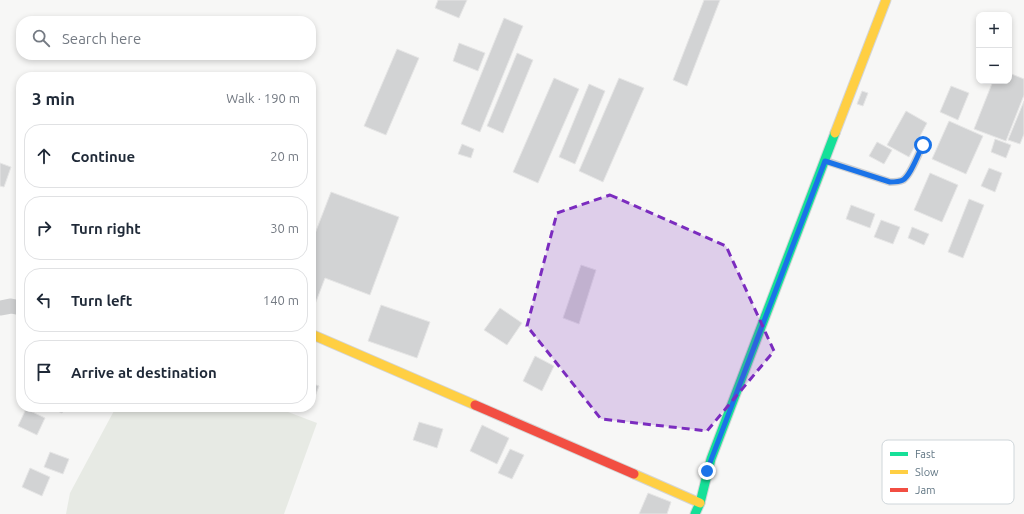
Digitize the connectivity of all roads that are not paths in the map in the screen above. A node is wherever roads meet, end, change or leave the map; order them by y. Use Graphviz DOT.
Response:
graph roads {
  1 [pos="886,0"];
  2 [pos="923,145"];
  3 [pos="825,161"];
  4 [pos="16,307"];
  5 [pos="0,308"];
  6 [pos="316,336"];
  7 [pos="700,503"];
  8 [pos="695,514"];
  1 -- 3 [label="street"];
  2 -- 3 [label="lane"];
  3 -- 7 [label="street"];
  4 -- 5 [label="street"];
  6 -- 7 [label="street"];
  7 -- 8 [label="street"];
}
